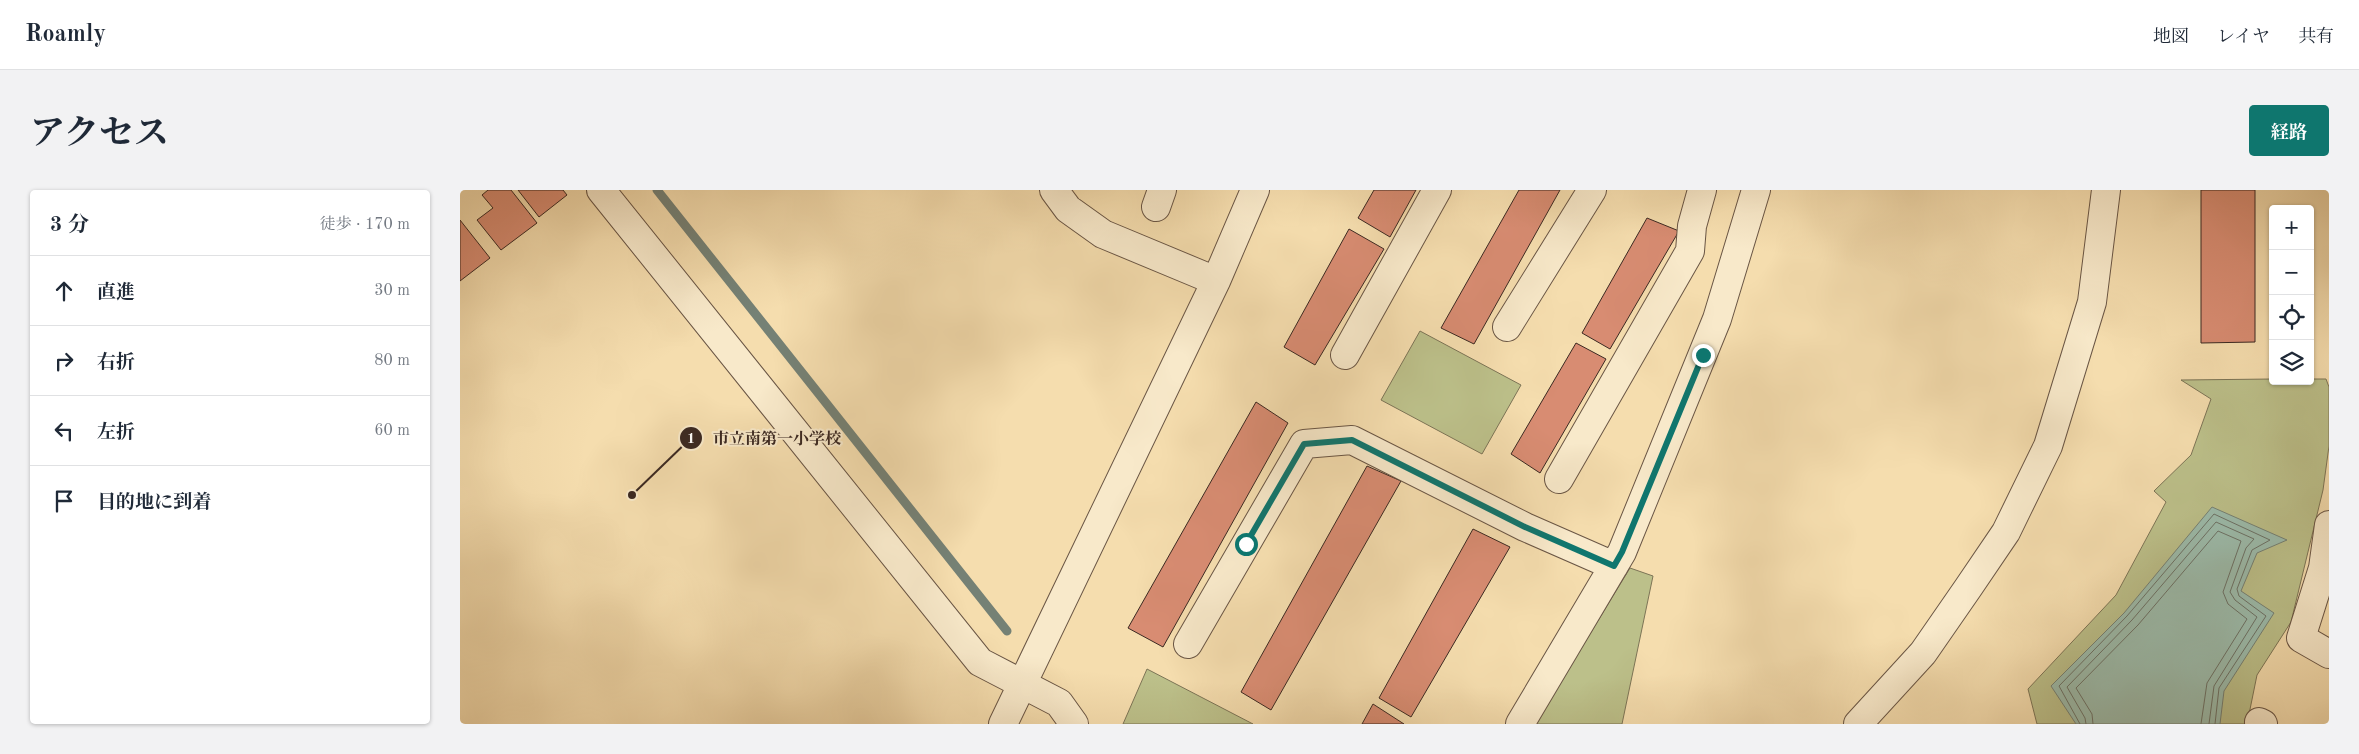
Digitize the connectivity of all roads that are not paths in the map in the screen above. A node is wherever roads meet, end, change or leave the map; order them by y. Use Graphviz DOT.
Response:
graph roads {
  1 [pos="601,190"];
  2 [pos="1054,190"];
  3 [pos="1255,190"];
  4 [pos="1437,190"];
  5 [pos="1592,190"];
  6 [pos="1702,190"];
  7 [pos="1756,190"];
  8 [pos="2106,190"];
  9 [pos="1216,281"];
  10 [pos="1507,327"];
  11 [pos="1345,355"];
  12 [pos="1559,478"];
  13 [pos="2329,525"];
  14 [pos="1614,566"];
  15 [pos="1188,644"];
  16 [pos="2329,654"];
  17 [pos="1023,683"];
  18 [pos="1003,724"];
  19 [pos="1074,724"];
  20 [pos="1520,724"];
  21 [pos="1858,724"];
  1 -- 17 [label="street"];
  2 -- 9 [label="street"];
  3 -- 9 [label="street"];
  4 -- 11 [label="street"];
  5 -- 10 [label="street"];
  6 -- 12 [label="street"];
  7 -- 14 [label="street"];
  8 -- 21 [label="street"];
  9 -- 17 [label="street"];
  13 -- 16 [label="street"];
  14 -- 15 [label="street"];
  14 -- 20 [label="street"];
  17 -- 18 [label="street"];
  17 -- 19 [label="street"];
}
